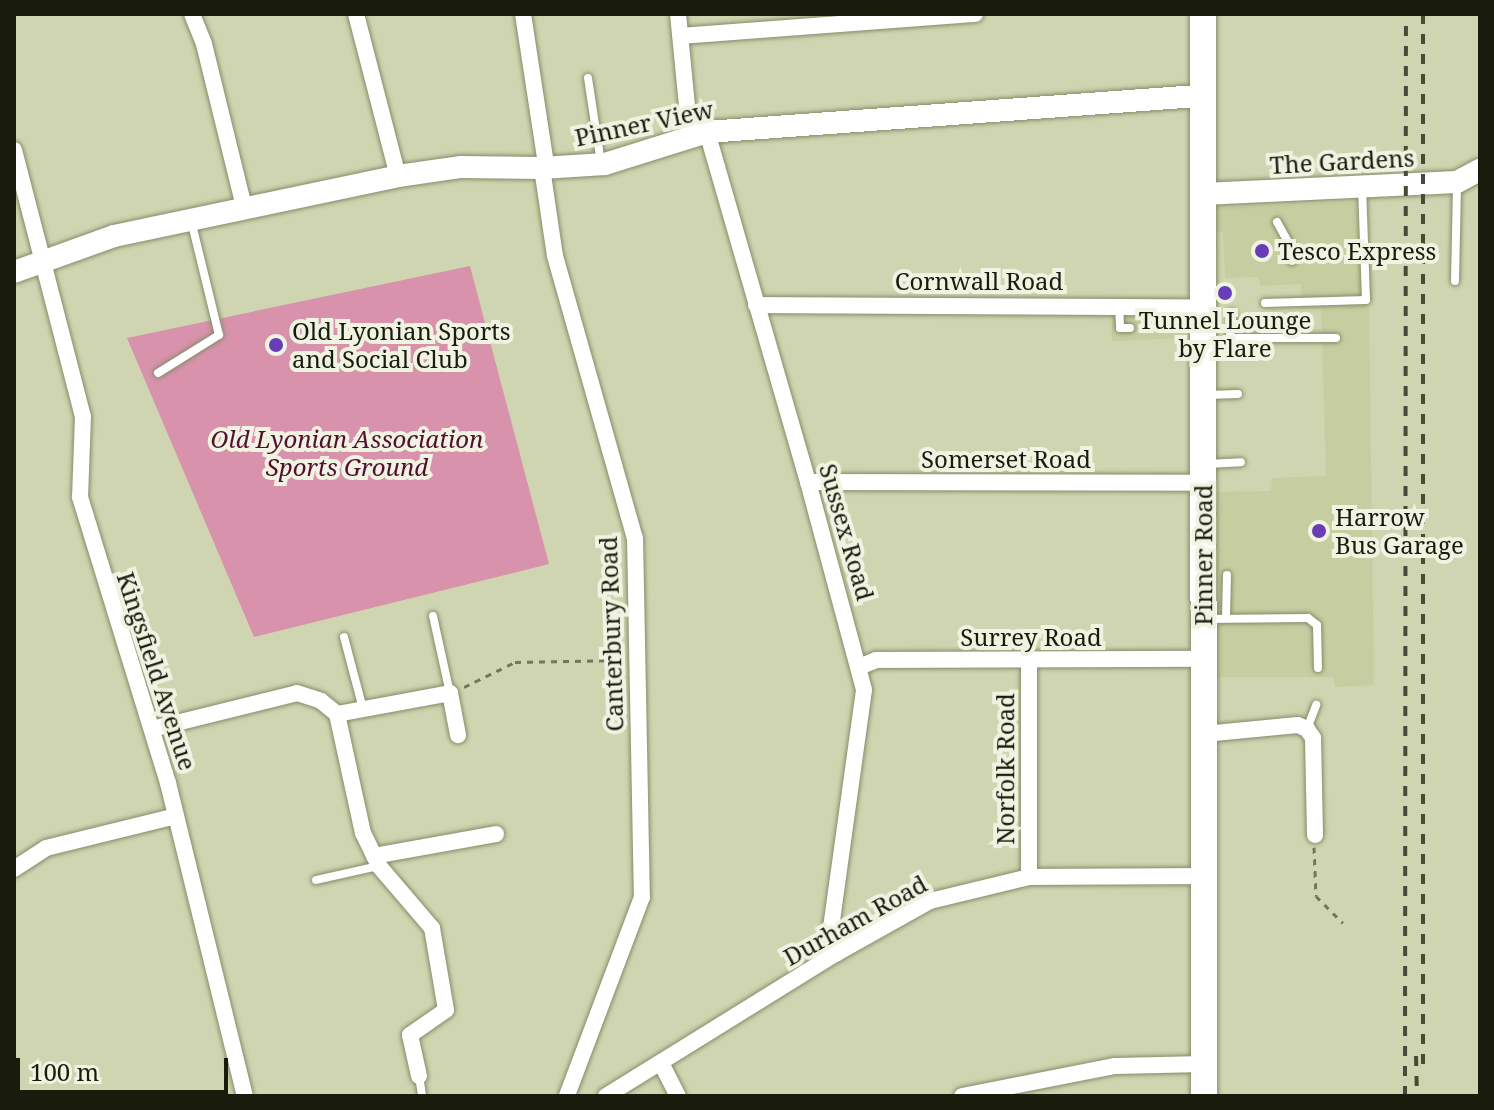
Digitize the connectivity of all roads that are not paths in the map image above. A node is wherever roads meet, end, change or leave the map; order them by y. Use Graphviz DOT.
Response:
graph roads {
  1 [pos="192,14"];
  2 [pos="356,14"];
  3 [pos="523,14"];
  4 [pos="678,14"];
  5 [pos="975,14"];
  6 [pos="1203,14"];
  7 [pos="681,36"];
  8 [pos="588,78"];
  9 [pos="1202,96"];
  10 [pos="698,134"];
  11 [pos="14,150"];
  12 [pos="601,164"];
  13 [pos="542,168"];
  14 [pos="1480,170"];
  15 [pos="398,176"];
  16 [pos="1457,182"];
  17 [pos="1362,187"];
  18 [pos="1203,194"];
  19 [pos="244,207"];
  20 [pos="191,219"];
  21 [pos="1277,222"];
  22 [pos="45,258"];
  23 [pos="1292,261"];
  24 [pos="14,272"];
  25 [pos="1455,281"];
  26 [pos="1265,303"];
  27 [pos="756,305"];
  28 [pos="1119,305"];
  29 [pos="1202,307"];
  30 [pos="1232,313"];
  31 [pos="1130,328"];
  32 [pos="1231,338"];
  33 [pos="1336,338"];
  34 [pos="1203,350"];
  35 [pos="158,373"];
  36 [pos="1238,394"];
  37 [pos="1202,395"];
  38 [pos="1241,462"];
  39 [pos="1203,473"];
  40 [pos="808,482"];
  41 [pos="1227,575"];
  42 [pos="433,616"];
  43 [pos="1215,618"];
  44 [pos="344,637"];
  45 [pos="1204,659"];
  46 [pos="1029,662"];
  47 [pos="859,667"];
  48 [pos="1318,668"];
  49 [pos="450,693"];
  50 [pos="1316,705"];
  51 [pos="364,710"];
  52 [pos="337,714"];
  53 [pos="152,729"];
  54 [pos="1307,729"];
  55 [pos="1204,734"];
  56 [pos="458,735"];
  57 [pos="176,816"];
  58 [pos="496,834"];
  59 [pos="1315,835"];
  60 [pos="376,861"];
  61 [pos="14,869"];
  62 [pos="1204,876"];
  63 [pos="1029,877"];
  64 [pos="316,880"];
  65 [pos="837,953"];
  66 [pos="661,1063"];
  67 [pos="1204,1064"];
  68 [pos="419,1076"];
  69 [pos="1042,1088"];
  70 [pos="245,1096"];
  71 [pos="422,1096"];
  72 [pos="567,1096"];
  73 [pos="606,1096"];
  74 [pos="678,1096"];
  75 [pos="962,1096"];
  76 [pos="1204,1096"];
  1 -- 19 [label="street"];
  2 -- 15 [label="street"];
  3 -- 13 [label="street, Canterbury Road"];
  4 -- 7 [label="street, Sussex Road"];
  5 -- 7 [label="street"];
  6 -- 9 [label="main road, Pinner Road"];
  7 -- 10 [label="street, Sussex Road"];
  8 -- 12 [label="lane"];
  9 -- 10 [label="street, Pinner View"];
  9 -- 18 [label="main road, Pinner Road"];
  10 -- 12 [label="street, Pinner View"];
  10 -- 27 [label="street, Sussex Road"];
  11 -- 22 [label="street, Kingsfield Avenue"];
  12 -- 13 [label="street, Pinner View"];
  13 -- 15 [label="street, Pinner View"];
  13 -- 72 [label="street, Canterbury Road"];
  14 -- 16 [label="street, The Gardens"];
  15 -- 19 [label="street, Pinner View"];
  16 -- 17 [label="street, The Gardens"];
  16 -- 25 [label="lane"];
  17 -- 18 [label="street, The Gardens"];
  17 -- 26 [label="lane"];
  18 -- 29 [label="main road, Pinner Road"];
  19 -- 20 [label="street, Pinner View"];
  20 -- 22 [label="street, Pinner View"];
  20 -- 35 [label="lane"];
  21 -- 23 [label="lane"];
  22 -- 24 [label="street, Pinner View"];
  22 -- 53 [label="street, Kingsfield Avenue"];
  27 -- 28 [label="street, Cornwall Road"];
  27 -- 40 [label="street, Sussex Road"];
  28 -- 29 [label="street, Cornwall Road"];
  28 -- 31 [label="lane"];
  29 -- 34 [label="main road, Pinner Road"];
  30 -- 32 [label="lane"];
  32 -- 33 [label="lane"];
  32 -- 34 [label="lane"];
  34 -- 37 [label="main road, Pinner Road"];
  36 -- 37 [label="lane"];
  37 -- 39 [label="main road, Pinner Road"];
  38 -- 39 [label="lane"];
  39 -- 40 [label="street, Somerset Road"];
  39 -- 43 [label="main road, Pinner Road"];
  40 -- 47 [label="street, Sussex Road"];
  41 -- 43 [label="lane"];
  42 -- 49 [label="lane"];
  43 -- 45 [label="main road, Pinner Road"];
  43 -- 48 [label="lane"];
  44 -- 51 [label="lane"];
  45 -- 46 [label="street, Surrey Road"];
  45 -- 55 [label="main road, Pinner Road"];
  46 -- 47 [label="street, Surrey Road"];
  46 -- 63 [label="street, Norfolk Road"];
  47 -- 65 [label="street, Sussex Road"];
  49 -- 51 [label="street"];
  49 -- 56 [label="street"];
  50 -- 54 [label="lane"];
  51 -- 52 [label="street"];
  52 -- 53 [label="street"];
  52 -- 60 [label="street"];
  53 -- 57 [label="street, Kingsfield Avenue"];
  54 -- 55 [label="street"];
  54 -- 59 [label="street"];
  55 -- 62 [label="main road, Pinner Road"];
  57 -- 61 [label="street"];
  57 -- 70 [label="street, Kingsfield Avenue"];
  58 -- 60 [label="street"];
  60 -- 64 [label="lane"];
  60 -- 68 [label="street"];
  62 -- 63 [label="street, Durham Road"];
  62 -- 67 [label="main road, Pinner Road"];
  63 -- 65 [label="street, Durham Road"];
  65 -- 66 [label="street, Durham Road"];
  66 -- 73 [label="street, Durham Road"];
  66 -- 74 [label="street"];
  67 -- 69 [label="street"];
  67 -- 76 [label="main road, Pinner Road"];
  68 -- 71 [label="lane"];
  69 -- 75 [label="street"];
}
